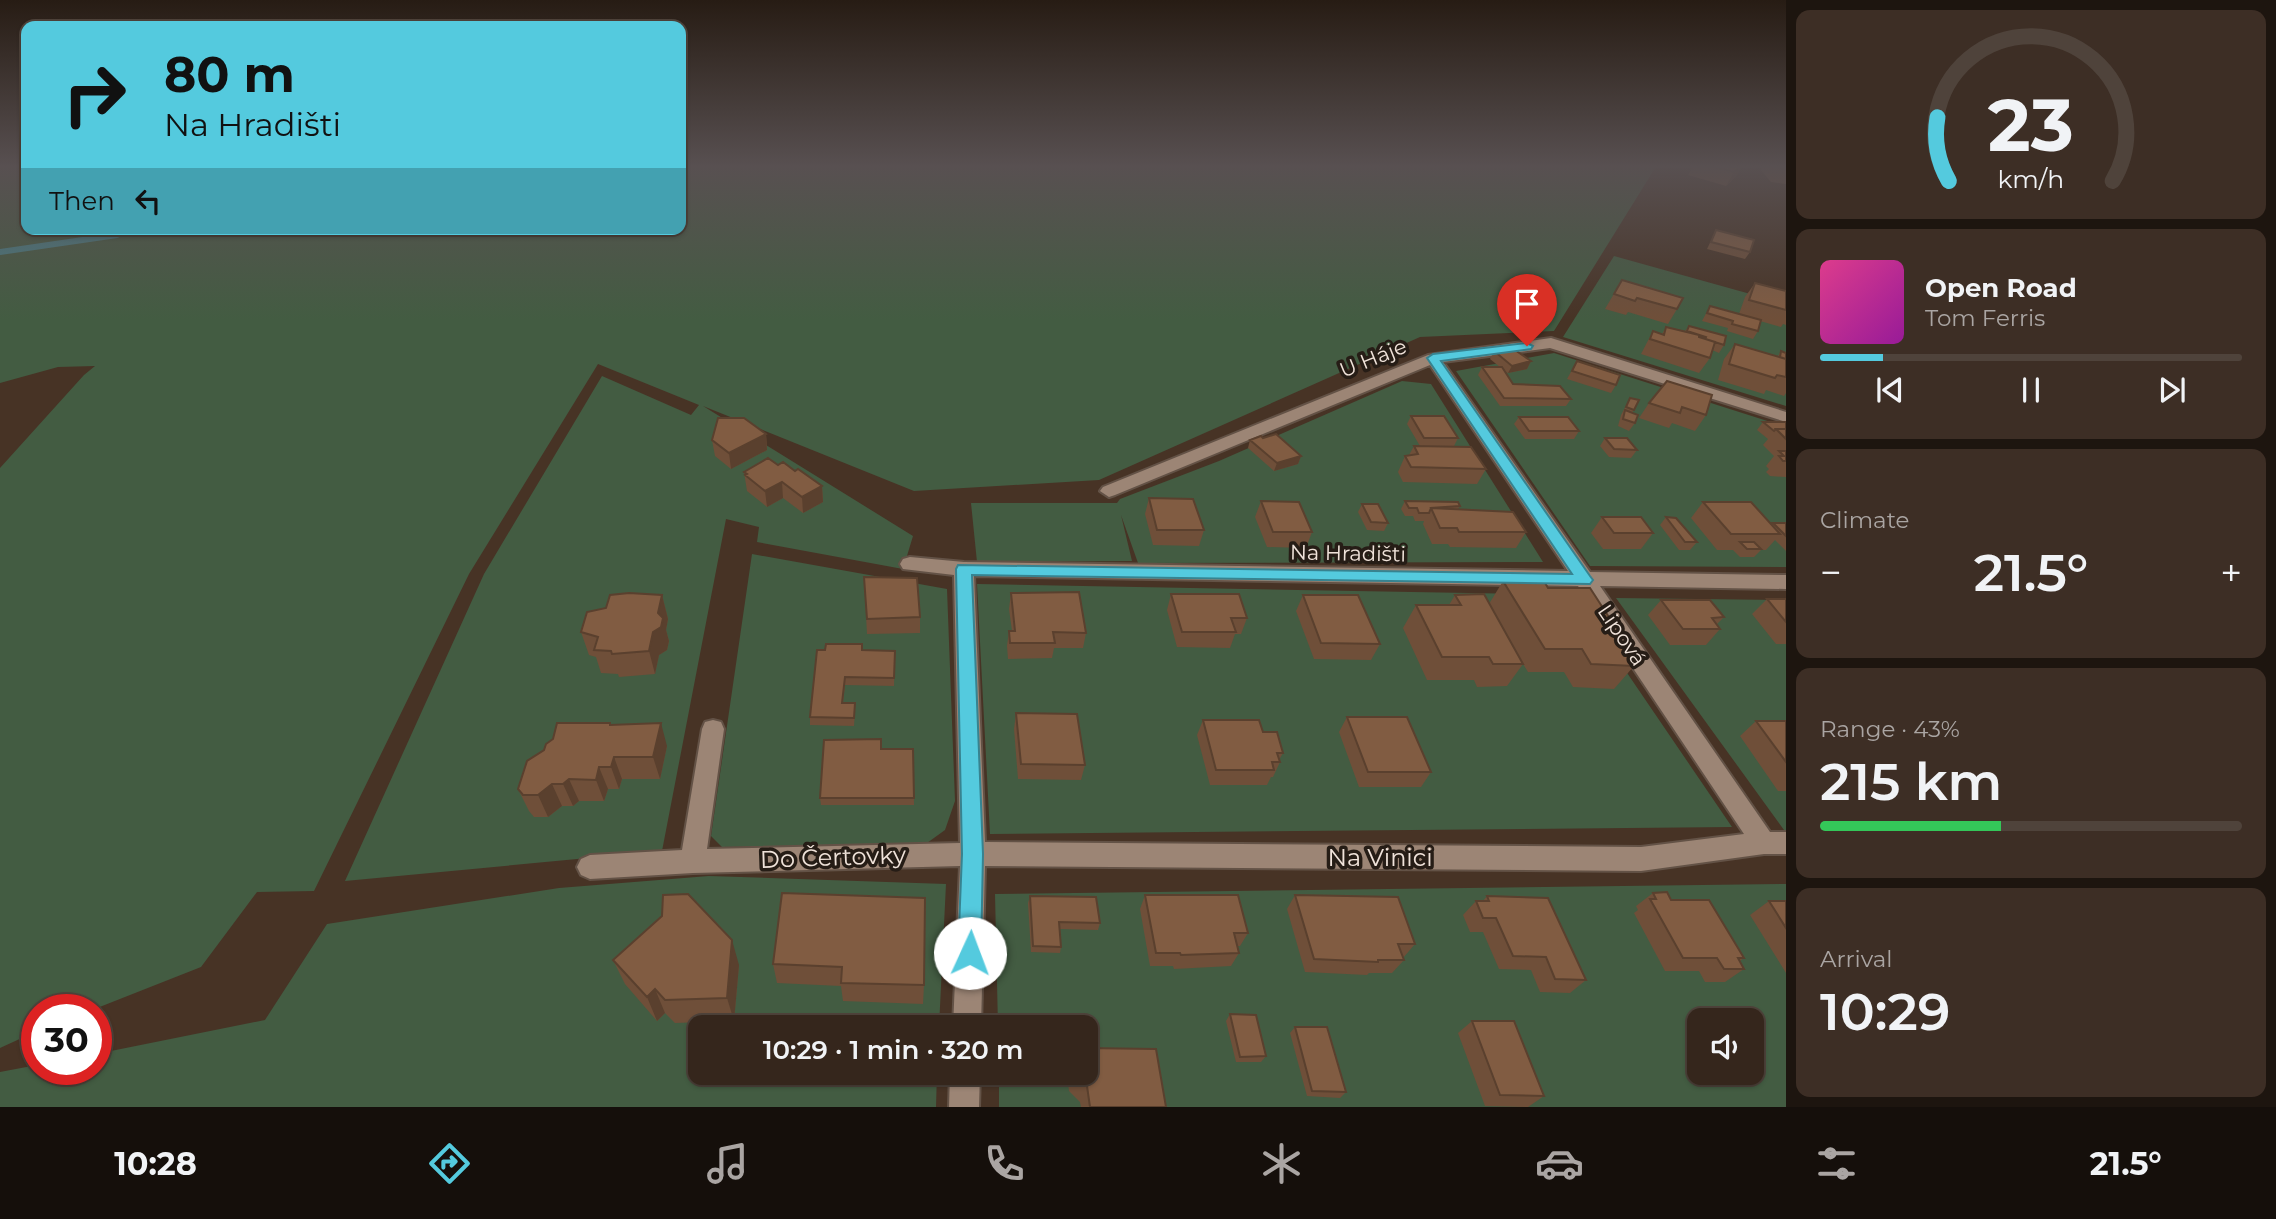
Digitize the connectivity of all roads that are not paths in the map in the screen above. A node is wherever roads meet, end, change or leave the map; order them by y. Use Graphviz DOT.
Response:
graph roads {
  1 [pos="1433,358"];
  2 [pos="1786,417"];
  3 [pos="1109,491"];
  4 [pos="910,564"];
  5 [pos="964,569"];
  6 [pos="1585,580"];
  7 [pos="1786,582"];
  8 [pos="713,729"];
  9 [pos="1775,843"];
  10 [pos="973,854"];
  11 [pos="693,861"];
  12 [pos="590,867"];
  13 [pos="967,1015"];
  14 [pos="965,1085"];
  15 [pos="964,1107"];
  1 -- 2 [label="street, U Háje"];
  1 -- 3 [label="street, U Háje"];
  1 -- 6 [label="street, Lipová"];
  4 -- 5 [label="street, Na Hradišti"];
  5 -- 6 [label="street, Na Hradišti"];
  5 -- 10 [label="street"];
  6 -- 7 [label="street, Na Hradišti"];
  6 -- 9 [label="street, Lipová"];
  8 -- 11 [label="street"];
  9 -- 10 [label="street, Na Vinici"];
  10 -- 11 [label="street, Do Čertovky"];
  10 -- 13 [label="street"];
  11 -- 12 [label="street, Do Čertovky"];
  14 -- 15 [label="street"];
}
